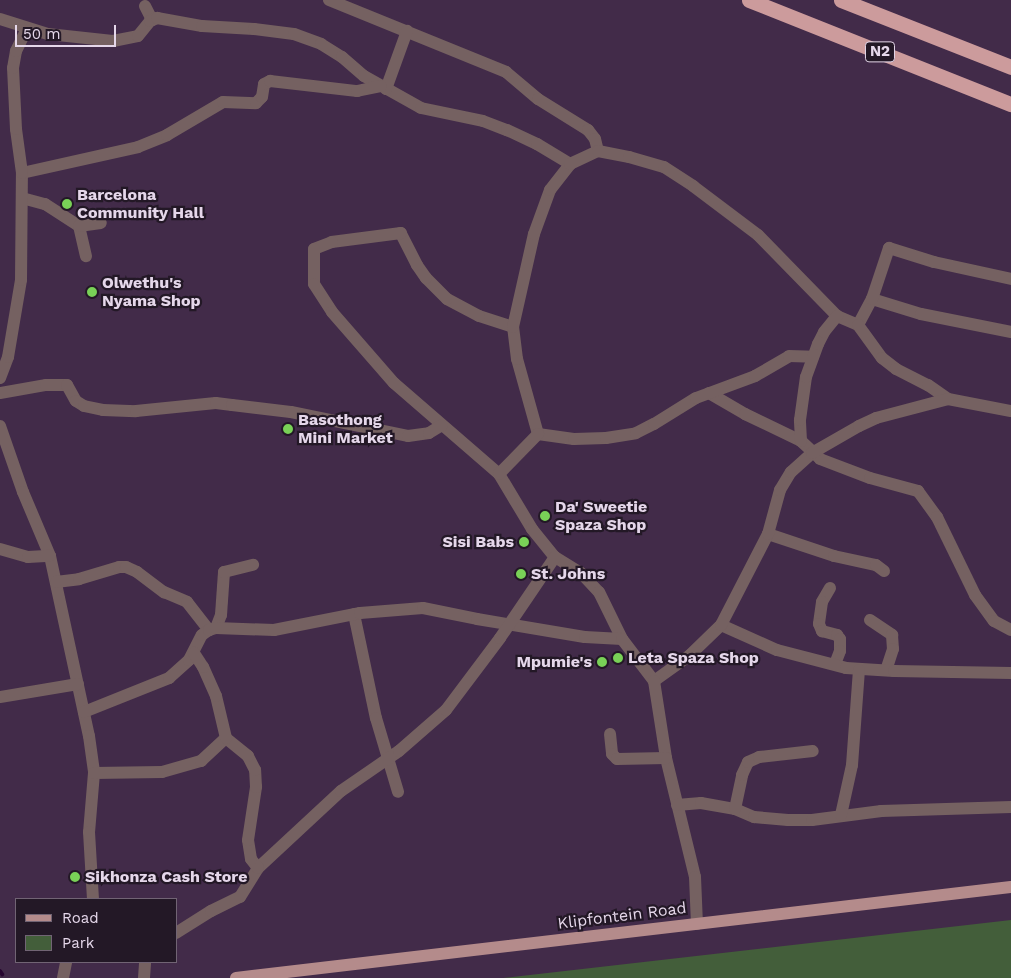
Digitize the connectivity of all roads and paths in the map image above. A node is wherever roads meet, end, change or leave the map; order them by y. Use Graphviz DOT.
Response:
graph roads {
  1 [pos="329,0"];
  2 [pos="749,0"];
  3 [pos="842,0"];
  4 [pos="145,6"];
  5 [pos="0,19"];
  6 [pos="152,20"];
  7 [pos="27,28"];
  8 [pos="407,31"];
  9 [pos="1011,67"];
  10 [pos="383,88"];
  11 [pos="1011,104"];
  12 [pos="598,151"];
  13 [pos="570,164"];
  14 [pos="22,173"];
  15 [pos="22,198"];
  16 [pos="101,222"];
  17 [pos="79,226"];
  18 [pos="86,256"];
  19 [pos="1011,279"];
  20 [pos="872,299"];
  21 [pos="837,316"];
  22 [pos="858,325"];
  23 [pos="513,327"];
  24 [pos="1011,332"];
  25 [pos="813,356"];
  26 [pos="0,378"];
  27 [pos="0,393"];
  28 [pos="709,393"];
  29 [pos="948,399"];
  30 [pos="1011,411"];
  31 [pos="442,425"];
  32 [pos="0,426"];
  33 [pos="538,434"];
  34 [pos="801,441"];
  35 [pos="812,453"];
  36 [pos="499,474"];
  37 [pos="768,534"];
  38 [pos="0,549"];
  39 [pos="50,556"];
  40 [pos="556,557"];
  41 [pos="253,565"];
  42 [pos="884,571"];
  43 [pos="56,582"];
  44 [pos="830,588"];
  45 [pos="354,614"];
  46 [pos="870,620"];
  47 [pos="510,624"];
  48 [pos="721,625"];
  49 [pos="212,629"];
  50 [pos="1011,630"];
  51 [pos="622,639"];
  52 [pos="194,653"];
  53 [pos="835,664"];
  54 [pos="859,670"];
  55 [pos="886,670"];
  56 [pos="1011,673"];
  57 [pos="654,681"];
  58 [pos="78,684"];
  59 [pos="0,697"];
  60 [pos="84,712"];
  61 [pos="610,734"];
  62 [pos="226,738"];
  63 [pos="814,752"];
  64 [pos="666,758"];
  65 [pos="388,759"];
  66 [pos="94,773"];
  67 [pos="398,792"];
  68 [pos="677,805"];
  69 [pos="1011,807"];
  70 [pos="735,809"];
  71 [pos="841,816"];
  72 [pos="258,868"];
  73 [pos="1011,887"];
  74 [pos="93,898"];
  75 [pos="697,924"];
  76 [pos="178,932"];
  77 [pos="66,963"];
  78 [pos="145,963"];
  79 [pos="63,978"];
  80 [pos="144,978"];
  81 [pos="236,978"];
  1 -- 8 [label="street"];
  2 -- 11 [label="highway, N2"];
  3 -- 9 [label="highway, N2"];
  4 -- 6 [label="street"];
  5 -- 7 [label="street"];
  6 -- 7 [label="street"];
  6 -- 10 [label="street"];
  7 -- 14 [label="street"];
  8 -- 10 [label="street"];
  8 -- 12 [label="street"];
  10 -- 13 [label="street"];
  10 -- 14 [label="street"];
  12 -- 13 [label="street"];
  12 -- 21 [label="street"];
  13 -- 23 [label="street"];
  14 -- 15 [label="street"];
  15 -- 17 [label="street"];
  15 -- 26 [label="street"];
  16 -- 17 [label="street"];
  17 -- 18 [label="street"];
  19 -- 20 [label="street"];
  20 -- 22 [label="street"];
  20 -- 24 [label="street"];
  21 -- 22 [label="street"];
  21 -- 25 [label="street"];
  22 -- 29 [label="street"];
  23 -- 31 [label="street"];
  23 -- 33 [label="street"];
  25 -- 28 [label="street"];
  25 -- 34 [label="street"];
  27 -- 31 [label="street"];
  28 -- 33 [label="street"];
  28 -- 34 [label="street"];
  29 -- 30 [label="street"];
  29 -- 35 [label="street"];
  31 -- 36 [label="street"];
  32 -- 39 [label="street"];
  33 -- 36 [label="street"];
  34 -- 35 [label="street"];
  35 -- 37 [label="street"];
  35 -- 50 [label="street"];
  36 -- 40 [label="street"];
  37 -- 42 [label="street"];
  37 -- 48 [label="street"];
  38 -- 39 [label="street"];
  39 -- 43 [label="street"];
  40 -- 47 [label="street"];
  40 -- 51 [label="street"];
  41 -- 49 [label="street"];
  43 -- 49 [label="street"];
  43 -- 58 [label="street"];
  44 -- 53 [label="street"];
  45 -- 47 [label="street"];
  45 -- 49 [label="street"];
  45 -- 65 [label="street"];
  46 -- 55 [label="street"];
  47 -- 51 [label="street"];
  47 -- 65 [label="street"];
  48 -- 53 [label="street"];
  48 -- 57 [label="street"];
  49 -- 52 [label="street"];
  51 -- 57 [label="street"];
  52 -- 60 [label="street"];
  52 -- 62 [label="street"];
  53 -- 54 [label="street"];
  54 -- 55 [label="street"];
  54 -- 71 [label="street"];
  55 -- 56 [label="street"];
  57 -- 64 [label="street"];
  58 -- 59 [label="street"];
  58 -- 60 [label="street"];
  60 -- 66 [label="street"];
  61 -- 64 [label="street"];
  62 -- 66 [label="street"];
  62 -- 72 [label="street"];
  63 -- 70 [label="street"];
  64 -- 68 [label="street"];
  65 -- 67 [label="street"];
  65 -- 72 [label="street"];
  66 -- 74 [label="street"];
  68 -- 70 [label="street"];
  68 -- 75 [label="street"];
  69 -- 71 [label="street"];
  70 -- 71 [label="street"];
  72 -- 76 [label="street"];
  73 -- 75 [label="main road, Klipfontein Road"];
  75 -- 81 [label="main road, Klipfontein Road"];
  77 -- 79 [label="street"];
  78 -- 80 [label="street"];
}
